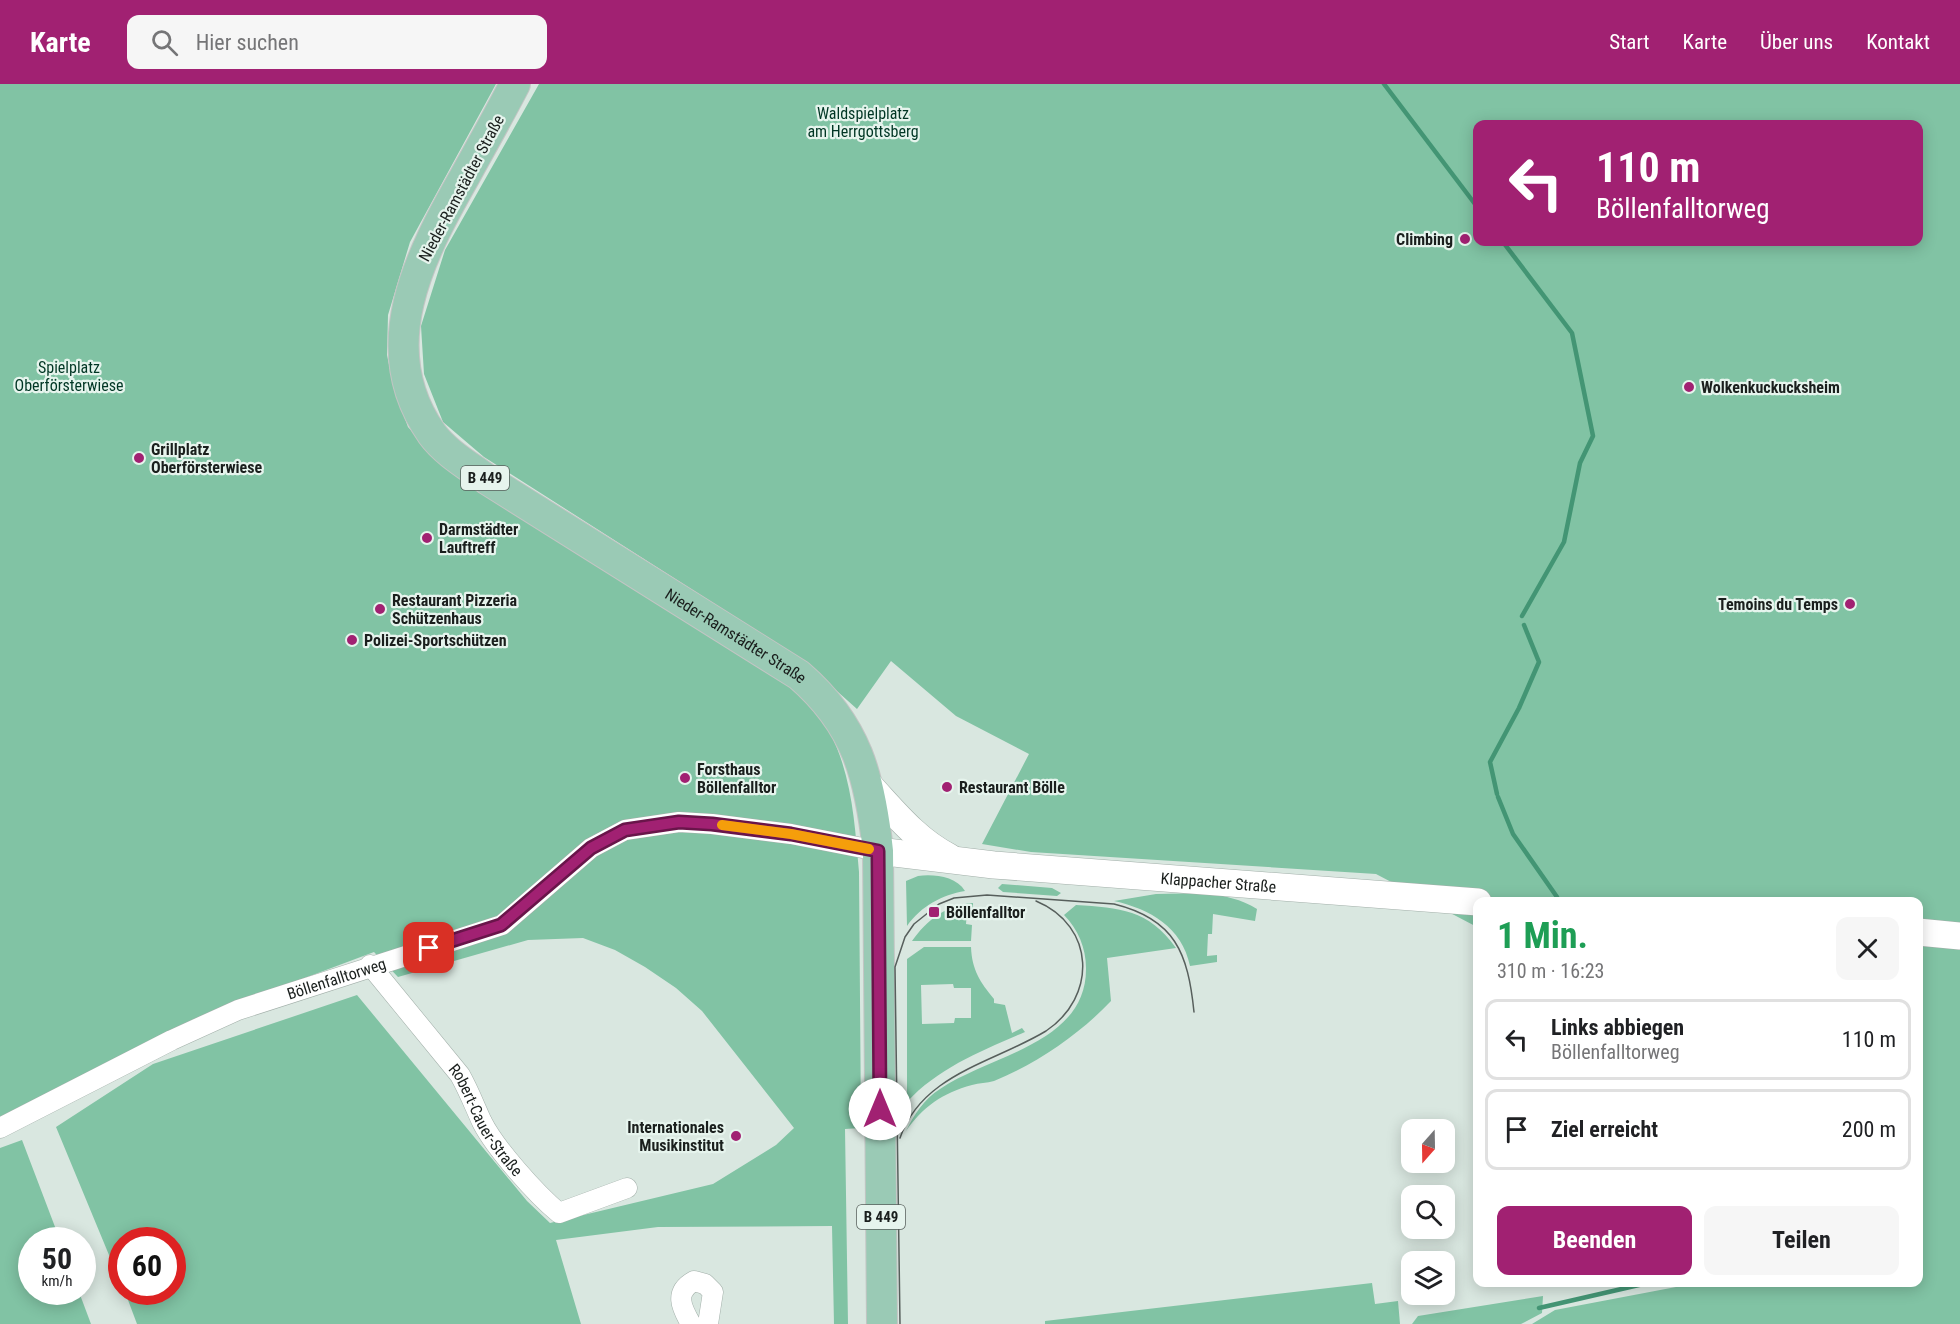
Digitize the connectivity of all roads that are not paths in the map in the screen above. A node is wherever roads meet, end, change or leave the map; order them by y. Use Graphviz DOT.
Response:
graph roads {
  1 [pos="516,84"];
  2 [pos="869,785"];
  3 [pos="878,851"];
  4 [pos="958,862"];
  5 [pos="1473,902"];
  6 [pos="1923,932"];
  7 [pos="1960,936"];
  8 [pos="370,965"];
  9 [pos="0,1128"];
  10 [pos="627,1188"];
  11 [pos="691,1324"];
  12 [pos="708,1324"];
  13 [pos="882,1324"];
  1 -- 2 [label="main road, Nieder-Ramstädter Straße / B 449"];
  2 -- 3 [label="main road, Nieder-Ramstädter Straße / B 449"];
  2 -- 4 [label="main road, Klappacher Straße"];
  3 -- 4 [label="main road, Klappacher Straße"];
  3 -- 8 [label="street, Böllenfalltorweg"];
  3 -- 13 [label="main road, Nieder-Ramstädter Straße / B 449"];
  4 -- 5 [label="main road, Klappacher Straße"];
  6 -- 7 [label="main road"];
  8 -- 9 [label="street, Böllenfalltorweg"];
  8 -- 10 [label="street, Robert-Cauer-Straße"];
  11 -- 12 [label="street"];
}
